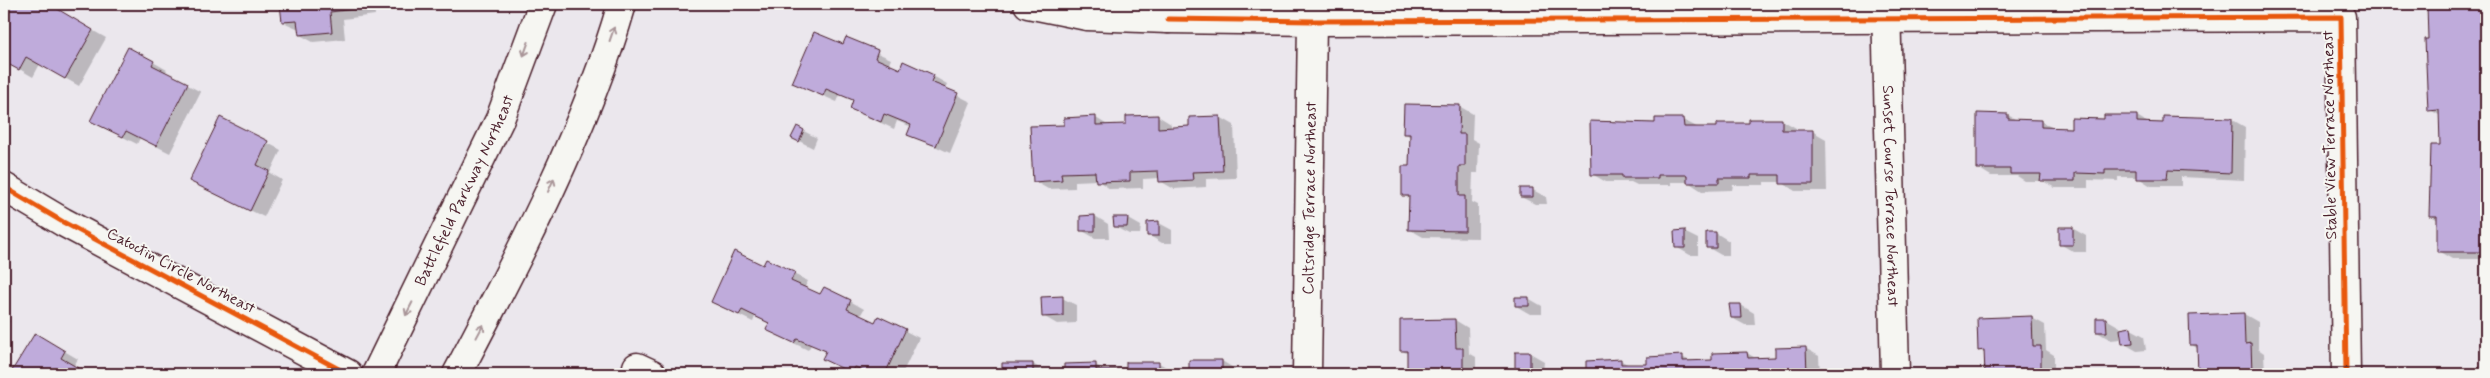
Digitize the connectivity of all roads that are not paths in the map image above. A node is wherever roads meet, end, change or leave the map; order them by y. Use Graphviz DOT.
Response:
graph roads {
  1 [pos="543,4"];
  2 [pos="622,4"];
  3 [pos="1028,4"];
  4 [pos="1167,11"];
  5 [pos="1887,11"];
  6 [pos="1312,21"];
  7 [pos="4,187"];
  8 [pos="348,374"];
  9 [pos="376,374"];
  10 [pos="457,374"];
  11 [pos="1307,374"];
  12 [pos="1895,374"];
  13 [pos="2346,374"];
  1 -- 9 [label="street, Battlefield Parkway Northeast, one-way"];
  10 -- 2 [label="street, one-way"];
  3 -- 4 [label="street, Stable View Terrace Northeast"];
  4 -- 6 [label="street, Stable View Terrace Northeast"];
  5 -- 6 [label="street, Stable View Terrace Northeast"];
  5 -- 12 [label="street, Sunset Course Terrace Northeast"];
  5 -- 13 [label="street, Stable View Terrace Northeast"];
  6 -- 11 [label="street, Coltsridge Terrace Northeast"];
  7 -- 8 [label="street, Catoctin Circle Northeast"];
}
